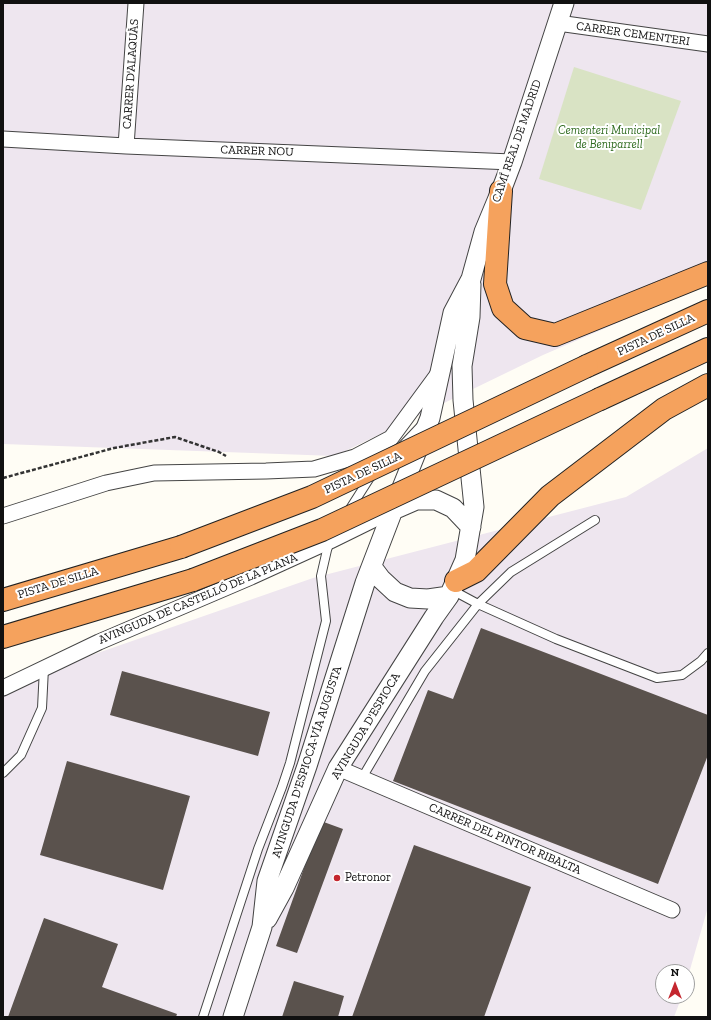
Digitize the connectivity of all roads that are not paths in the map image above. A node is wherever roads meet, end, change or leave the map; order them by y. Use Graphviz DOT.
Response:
graph roads {
  1 [pos="136,3"];
  2 [pos="564,3"];
  3 [pos="558,23"];
  4 [pos="708,44"];
  5 [pos="3,139"];
  6 [pos="126,146"];
  7 [pos="512,162"];
  8 [pos="501,191"];
  9 [pos="708,273"];
  10 [pos="471,279"];
  11 [pos="708,311"];
  12 [pos="708,349"];
  13 [pos="439,374"];
  14 [pos="708,386"];
  15 [pos="430,418"];
  16 [pos="393,510"];
  17 [pos="3,516"];
  18 [pos="595,520"];
  19 [pos="471,527"];
  20 [pos="330,541"];
  21 [pos="372,566"];
  22 [pos="452,589"];
  23 [pos="3,600"];
  24 [pos="478,604"];
  25 [pos="3,637"];
  26 [pos="708,652"];
  27 [pos="44,668"];
  28 [pos="3,688"];
  29 [pos="307,766"];
  30 [pos="338,768"];
  31 [pos="3,774"];
  32 [pos="362,778"];
  33 [pos="282,787"];
  34 [pos="672,910"];
  35 [pos="262,927"];
  36 [pos="203,1017"];
  37 [pos="233,1017"];
  1 -- 6 [label="street, CARRER D'ALAQUÀS"];
  2 -- 3 [label="street, CAMÍ REAL DE MADRID"];
  3 -- 4 [label="street, CARRER CEMENTERI"];
  3 -- 7 [label="street, CAMÍ REAL DE MADRID"];
  5 -- 6 [label="street, CARRER NOU"];
  6 -- 7 [label="street, CARRER NOU"];
  7 -- 8 [label="street, CAMÍ REAL DE MADRID"];
  8 -- 9 [label="highway"];
  8 -- 10 [label="street, CAMÍ REAL DE MADRID"];
  10 -- 13 [label="street, CAMÍ REAL DE MADRID"];
  10 -- 19 [label="street, CAMÍ REAL DE MADRID"];
  11 -- 23 [label="highway, PISTA DE SILLA, bridge"];
  12 -- 25 [label="highway, bridge"];
  13 -- 15 [label="street, CAMÍ REAL DE MADRID"];
  13 -- 17 [label="street"];
  14 -- 22 [label="highway"];
  15 -- 16 [label="street, CAMÍ REAL DE MADRID"];
  15 -- 20 [label="lane"];
  16 -- 19 [label="street"];
  16 -- 20 [label="street, AVINGUDA DE CASTELLÓ DE LA PLANA"];
  16 -- 21 [label="street, AVINGUDA D'ESPIOCA-VÍA AUGUSTA"];
  18 -- 24 [label="lane"];
  19 -- 22 [label="street, AVINGUDA D'ESPIOCA"];
  20 -- 27 [label="street, AVINGUDA DE CASTELLÓ DE LA PLANA"];
  20 -- 33 [label="lane"];
  21 -- 22 [label="street"];
  21 -- 29 [label="street, AVINGUDA D'ESPIOCA-VÍA AUGUSTA"];
  22 -- 24 [label="lane"];
  22 -- 30 [label="street, AVINGUDA D'ESPIOCA"];
  24 -- 26 [label="lane"];
  24 -- 32 [label="lane"];
  27 -- 28 [label="street, AVINGUDA DE CASTELLÓ DE LA PLANA"];
  27 -- 31 [label="lane"];
  29 -- 33 [label="lane"];
  29 -- 35 [label="street, AVINGUDA D'ESPIOCA-VÍA AUGUSTA"];
  30 -- 32 [label="street, CARRER DEL PINTOR RIBALTA"];
  30 -- 35 [label="street, AVINGUDA D'ESPIOCA"];
  32 -- 34 [label="street, CARRER DEL PINTOR RIBALTA"];
  33 -- 36 [label="lane"];
  35 -- 37 [label="street, AVINGUDA D'ESPIOCA-VÍA AUGUSTA"];
}
